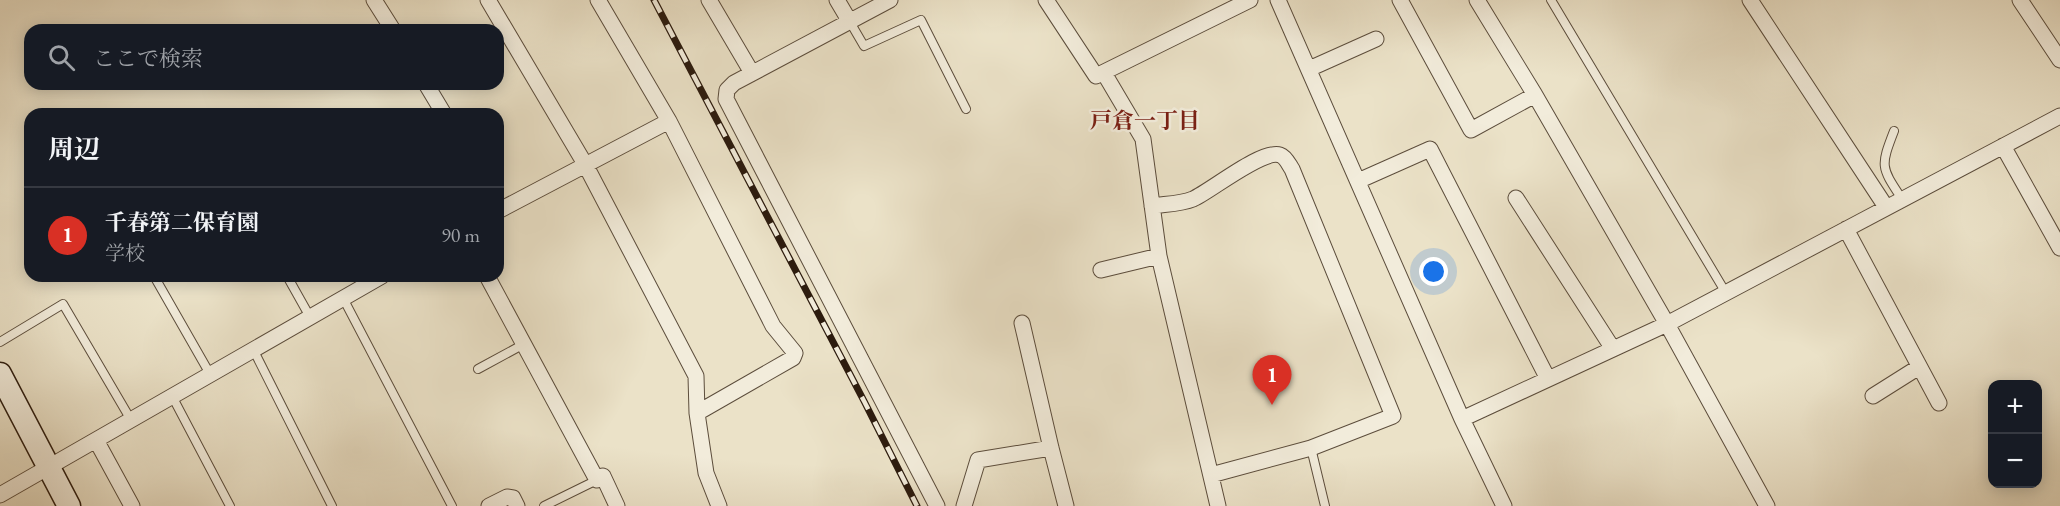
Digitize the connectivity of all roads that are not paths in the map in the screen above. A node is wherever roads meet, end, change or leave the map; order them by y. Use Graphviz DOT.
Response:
graph roads {
  1 [pos="374,0"];
  2 [pos="488,0"];
  3 [pos="598,0"];
  4 [pos="709,0"];
  5 [pos="837,0"];
  6 [pos="890,0"];
  7 [pos="1046,0"];
  8 [pos="1278,0"];
  9 [pos="1400,0"];
  10 [pos="1477,0"];
  11 [pos="1551,0"];
  12 [pos="1750,0"];
  13 [pos="2020,0"];
  14 [pos="1242,2"];
  15 [pos="850,22"];
  16 [pos="389,24"];
  17 [pos="502,24"];
  18 [pos="504,27"];
  19 [pos="1376,39"];
  20 [pos="2060,60"];
  21 [pos="1308,69"];
  22 [pos="1104,73"];
  23 [pos="752,74"];
  24 [pos="430,90"];
  25 [pos="1536,95"];
  26 [pos="440,108"];
  27 [pos="966,109"];
  28 [pos="2060,116"];
  29 [pos="669,121"];
  30 [pos="1894,131"];
  31 [pos="2003,146"];
  32 [pos="585,164"];
  33 [pos="1358,181"];
  34 [pos="1516,198"];
  35 [pos="1902,199"];
  36 [pos="504,204"];
  37 [pos="1152,206"];
  38 [pos="1886,207"];
  39 [pos="1846,229"];
  40 [pos="2060,248"];
  41 [pos="1160,256"];
  42 [pos="1101,270"];
  43 [pos="157,282"];
  44 [pos="290,282"];
  45 [pos="371,282"];
  46 [pos="490,282"];
  47 [pos="1726,292"];
  48 [pos="343,298"];
  49 [pos="310,317"];
  50 [pos="1022,323"];
  51 [pos="1667,324"];
  52 [pos="0,342"];
  53 [pos="524,344"];
  54 [pos="253,349"];
  55 [pos="1613,349"];
  56 [pos="1919,367"];
  57 [pos="478,369"];
  58 [pos="0,374"];
  59 [pos="210,374"];
  60 [pos="1548,379"];
  61 [pos="172,396"];
  62 [pos="1873,396"];
  63 [pos="1939,403"];
  64 [pos="697,413"];
  65 [pos="1462,419"];
  66 [pos="131,420"];
  67 [pos="96,440"];
  68 [pos="1050,448"];
  69 [pos="1311,448"];
  70 [pos="48,467"];
  71 [pos="1211,475"];
  72 [pos="597,480"];
  73 [pos="0,495"];
  74 [pos="69,506"];
  75 [pos="132,506"];
  76 [pos="230,506"];
  77 [pos="332,506"];
  78 [pos="452,506"];
  79 [pos="489,506"];
  80 [pos="517,506"];
  81 [pos="544,506"];
  82 [pos="617,506"];
  83 [pos="719,506"];
  84 [pos="937,506"];
  85 [pos="964,506"];
  86 [pos="1066,506"];
  87 [pos="1218,506"];
  88 [pos="1325,506"];
  89 [pos="1504,506"];
  90 [pos="1767,506"];
  1 -- 16 [label="street"];
  2 -- 17 [label="street"];
  3 -- 29 [label="street"];
  4 -- 23 [label="street"];
  5 -- 15 [label="street"];
  6 -- 15 [label="street"];
  7 -- 22 [label="street"];
  8 -- 21 [label="street"];
  9 -- 25 [label="street"];
  10 -- 25 [label="street"];
  11 -- 47 [label="lane"];
  12 -- 38 [label="street"];
  13 -- 20 [label="street"];
  14 -- 22 [label="street"];
  15 -- 23 [label="street"];
  15 -- 27 [label="lane"];
  18 -- 32 [label="street"];
  19 -- 21 [label="street"];
  21 -- 33 [label="street"];
  22 -- 37 [label="street"];
  23 -- 84 [label="street"];
  24 -- 26 [label="street"];
  25 -- 51 [label="street"];
  28 -- 31 [label="street"];
  29 -- 32 [label="street"];
  29 -- 64 [label="street"];
  30 -- 35 [label="lane"];
  31 -- 35 [label="street"];
  31 -- 40 [label="street"];
  32 -- 36 [label="street"];
  32 -- 64 [label="street"];
  33 -- 60 [label="street"];
  33 -- 65 [label="street"];
  34 -- 55 [label="street"];
  35 -- 38 [label="street"];
  37 -- 41 [label="street"];
  37 -- 69 [label="street"];
  38 -- 39 [label="street"];
  39 -- 47 [label="street"];
  39 -- 56 [label="street"];
  41 -- 42 [label="street"];
  41 -- 71 [label="street"];
  43 -- 59 [label="lane"];
  44 -- 49 [label="lane"];
  45 -- 48 [label="street"];
  46 -- 53 [label="street"];
  47 -- 51 [label="street"];
  48 -- 49 [label="street"];
  48 -- 78 [label="lane"];
  49 -- 54 [label="street"];
  50 -- 68 [label="street"];
  51 -- 55 [label="street"];
  51 -- 90 [label="street"];
  52 -- 66 [label="lane"];
  53 -- 57 [label="lane"];
  53 -- 72 [label="street"];
  54 -- 59 [label="street"];
  54 -- 77 [label="lane"];
  55 -- 60 [label="street"];
  56 -- 62 [label="street"];
  56 -- 63 [label="street"];
  58 -- 70 [label="street"];
  59 -- 61 [label="street"];
  60 -- 65 [label="street"];
  61 -- 66 [label="street"];
  61 -- 76 [label="lane"];
  64 -- 83 [label="street"];
  65 -- 89 [label="street"];
  66 -- 67 [label="street"];
  67 -- 70 [label="street"];
  67 -- 75 [label="street"];
  68 -- 85 [label="street"];
  68 -- 86 [label="street"];
  69 -- 71 [label="street"];
  69 -- 88 [label="lane"];
  70 -- 73 [label="street"];
  70 -- 74 [label="street"];
  71 -- 87 [label="street"];
  72 -- 81 [label="lane"];
  72 -- 82 [label="street"];
  79 -- 80 [label="street"];
}
